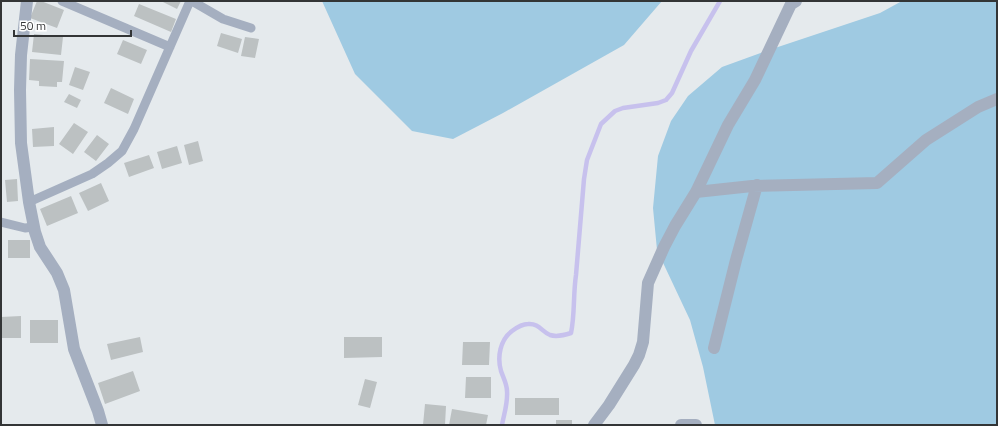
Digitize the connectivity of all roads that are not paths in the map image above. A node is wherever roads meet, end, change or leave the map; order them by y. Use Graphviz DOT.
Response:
graph roads {
  1 [pos="27,1"];
  2 [pos="62,1"];
  3 [pos="191,1"];
  4 [pos="796,1"];
  5 [pos="251,28"];
  6 [pos="170,48"];
  7 [pos="997,99"];
  8 [pos="757,185"];
  9 [pos="696,192"];
  10 [pos="28,202"];
  11 [pos="1,222"];
  12 [pos="34,227"];
  13 [pos="714,348"];
  14 [pos="102,425"];
  15 [pos="594,425"];
  16 [pos="682,425"];
  17 [pos="696,425"];
  1 -- 10 [label="street"];
  2 -- 6 [label="lane"];
  3 -- 5 [label="lane"];
  3 -- 6 [label="lane"];
  4 -- 9 [label="street"];
  6 -- 10 [label="lane"];
  7 -- 8 [label="street"];
  8 -- 9 [label="street"];
  8 -- 13 [label="street"];
  9 -- 15 [label="street"];
  10 -- 12 [label="street"];
  11 -- 12 [label="lane"];
  12 -- 14 [label="street"];
  16 -- 17 [label="street"];
}
